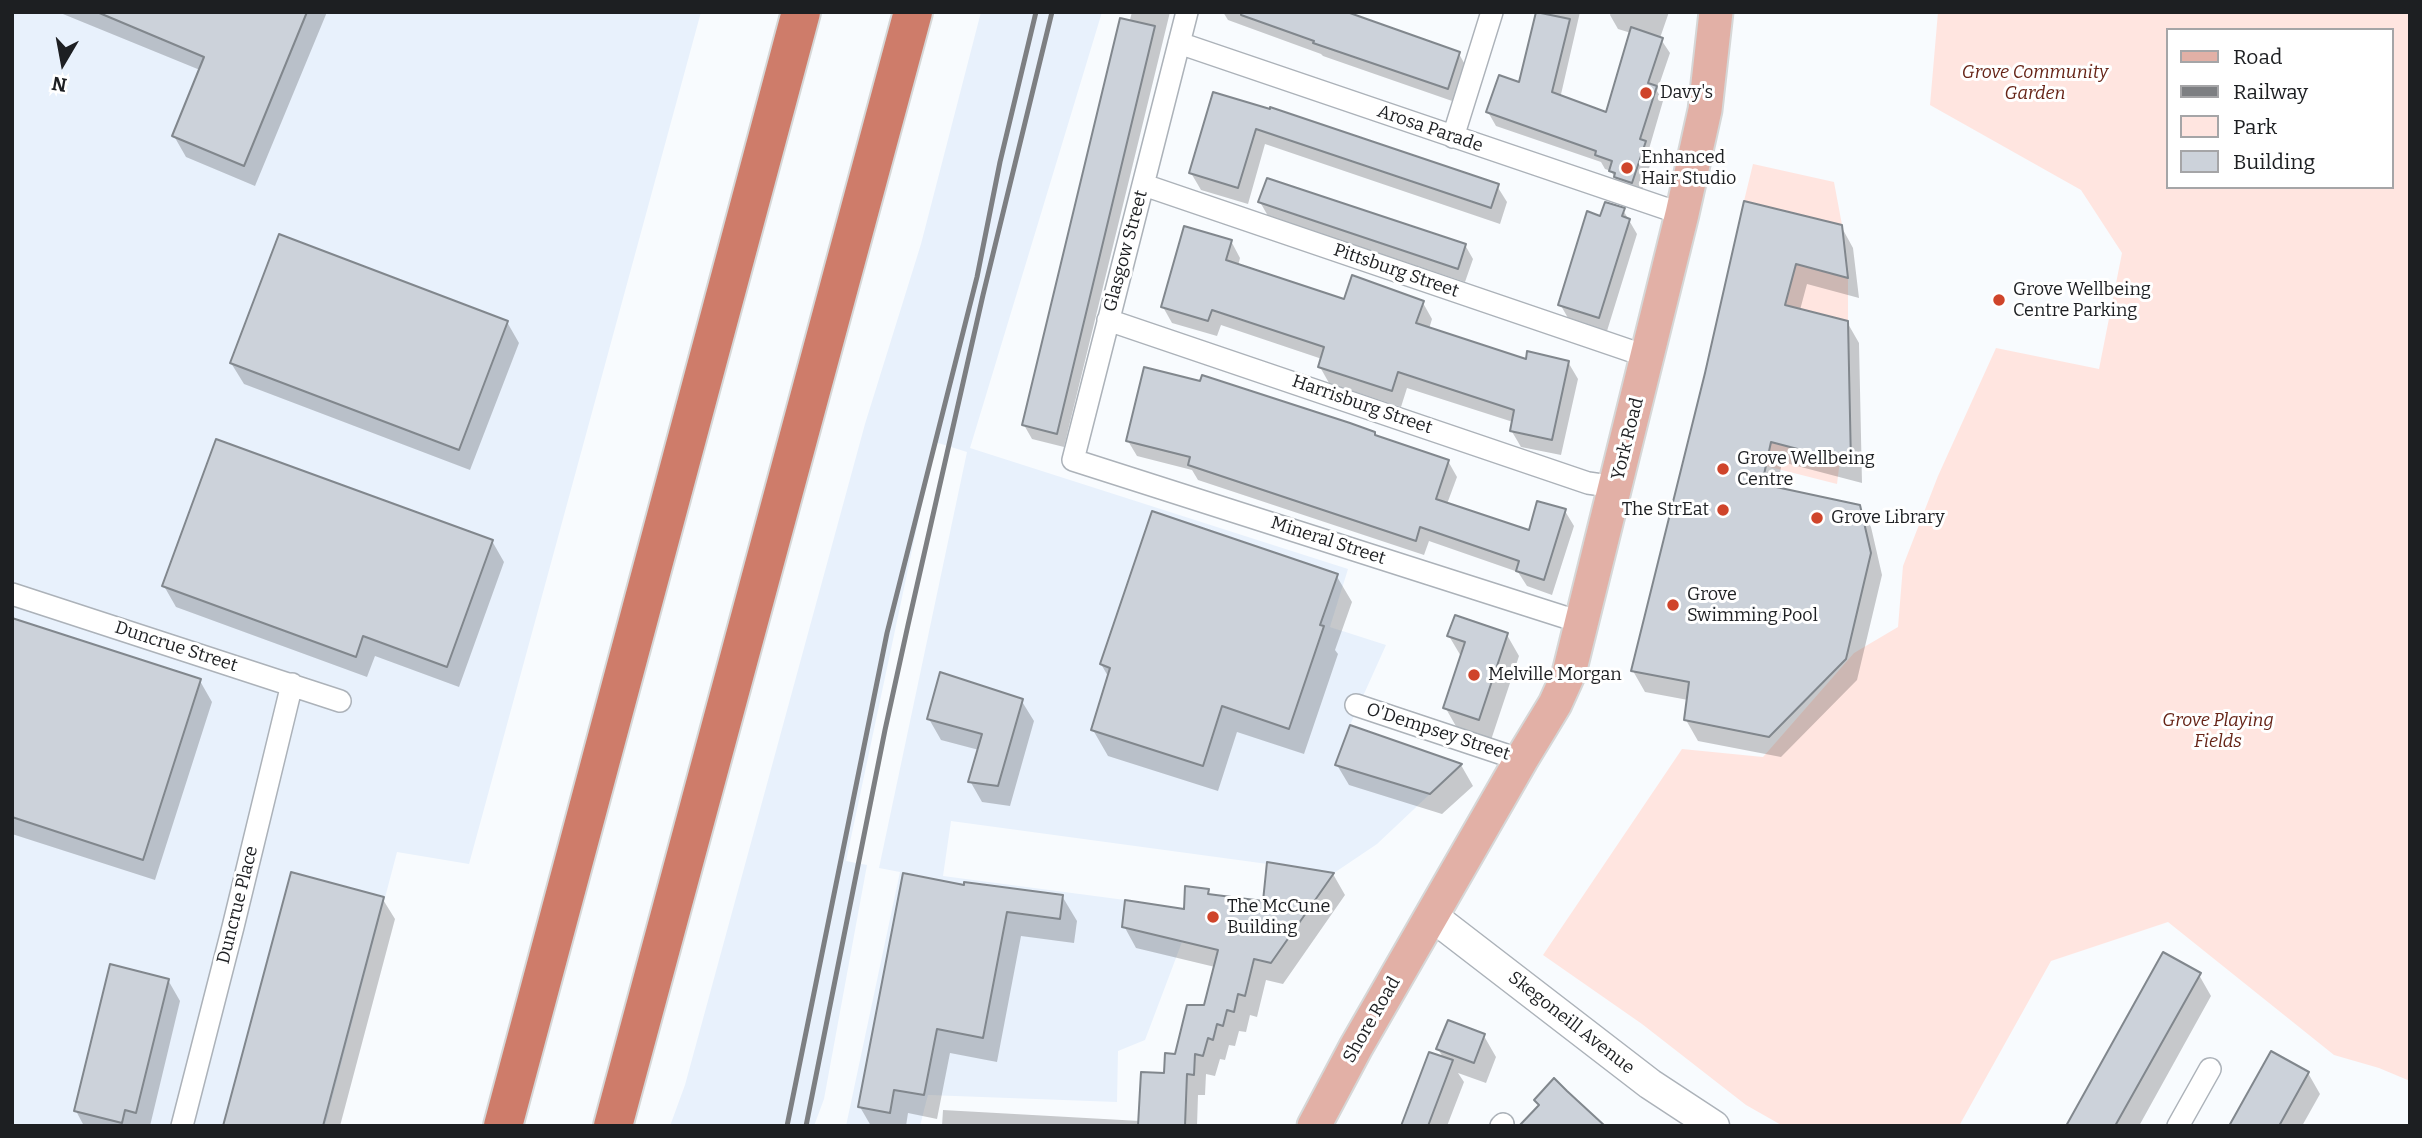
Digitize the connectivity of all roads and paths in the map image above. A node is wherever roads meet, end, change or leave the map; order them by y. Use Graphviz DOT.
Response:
graph roads {
  1 [pos="801,12"];
  2 [pos="913,12"];
  3 [pos="1187,12"];
  4 [pos="1492,12"];
  5 [pos="1716,12"];
  6 [pos="1180,43"];
  7 [pos="1453,137"];
  8 [pos="1143,185"];
  9 [pos="1682,214"];
  10 [pos="1108,320"];
  11 [pos="1648,354"];
  12 [pos="1073,460"];
  13 [pos="1616,487"];
  14 [pos="12,594"];
  15 [pos="1583,623"];
  16 [pos="292,684"];
  17 [pos="340,701"];
  18 [pos="1356,705"];
  19 [pos="1521,760"];
  20 [pos="1432,916"];
  21 [pos="2210,1069"];
  22 [pos="182,1126"];
  23 [pos="503,1126"];
  24 [pos="613,1126"];
  25 [pos="1314,1126"];
  26 [pos="1714,1126"];
  27 [pos="2178,1126"];
  1 -- 23 [label="highway"];
  2 -- 24 [label="highway"];
  3 -- 6 [label="street, Glasgow Street"];
  4 -- 7 [label="street"];
  5 -- 9 [label="main road, York Road"];
  6 -- 7 [label="street, Arosa Parade"];
  6 -- 8 [label="street, Glasgow Street"];
  7 -- 9 [label="street, Arosa Parade"];
  8 -- 10 [label="street, Glasgow Street"];
  8 -- 11 [label="street, Pittsburg Street"];
  9 -- 11 [label="main road, York Road"];
  10 -- 12 [label="street, Glasgow Street"];
  10 -- 13 [label="street, Harrisburg Street"];
  11 -- 13 [label="main road, York Road"];
  12 -- 15 [label="street, Mineral Street"];
  13 -- 15 [label="main road, York Road"];
  14 -- 16 [label="street, Duncrue Street"];
  15 -- 19 [label="main road, York Road"];
  16 -- 17 [label="street, Duncrue Street"];
  16 -- 22 [label="street, Duncrue Place"];
  18 -- 19 [label="street, O'Dempsey Street"];
  19 -- 20 [label="main road, York Road"];
  20 -- 25 [label="main road, Shore Road"];
  20 -- 26 [label="street, Skegoneill Avenue"];
  21 -- 27 [label="street"];
}
